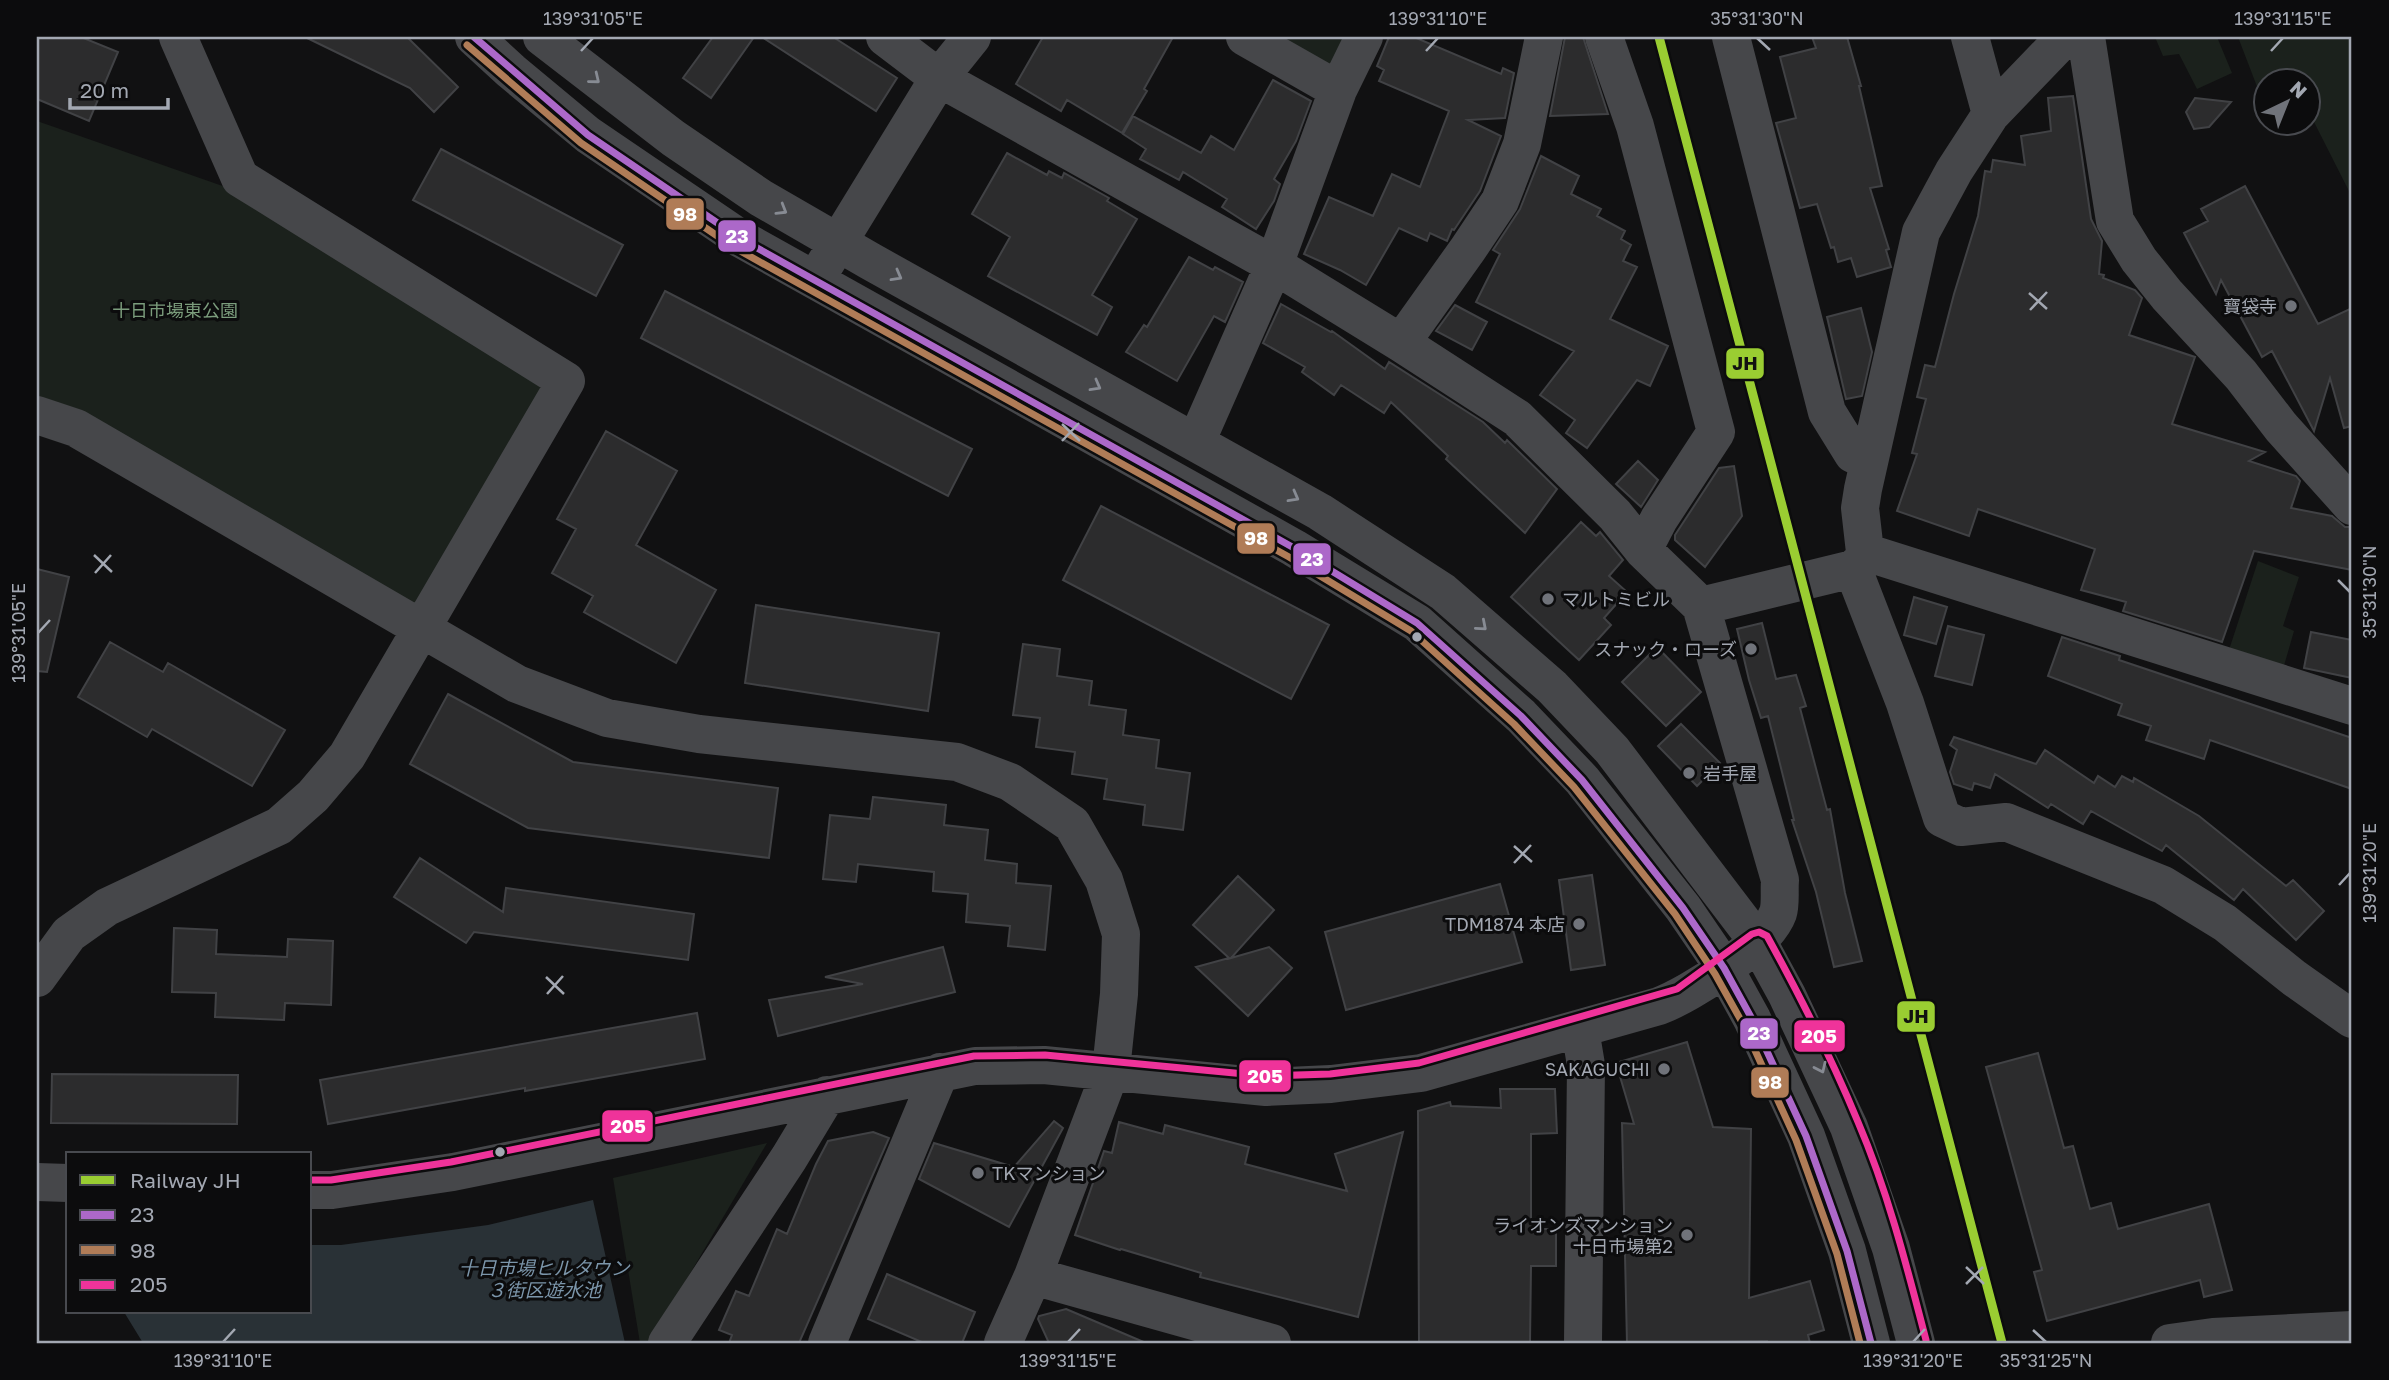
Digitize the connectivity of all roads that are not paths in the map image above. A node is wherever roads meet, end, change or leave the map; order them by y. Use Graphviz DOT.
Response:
graph roads {
  1 [pos="178,37"];
  2 [pos="474,37"];
  3 [pos="542,37"];
  4 [pos="885,37"];
  5 [pos="972,37"];
  6 [pos="1245,37"];
  7 [pos="1364,37"];
  8 [pos="1544,37"];
  9 [pos="1604,37"];
  10 [pos="1731,37"];
  11 [pos="1970,37"];
  12 [pos="2065,37"];
  13 [pos="2086,37"];
  14 [pos="939,78"];
  15 [pos="1338,90"];
  16 [pos="1991,114"];
  17 [pos="837,243"];
  18 [pos="1274,265"];
  19 [pos="814,281"];
  20 [pos="1401,343"];
  21 [pos="37,415"];
  22 [pos="1196,442"];
  23 [pos="1870,459"];
  24 [pos="2352,506"];
  25 [pos="1643,550"];
  26 [pos="1859,561"];
  27 [pos="1701,606"];
  28 [pos="422,630"];
  29 [pos="2352,706"];
  30 [pos="1758,942"];
  31 [pos="1724,968"];
  32 [pos="37,978"];
  33 [pos="2352,1018"];
  34 [pos="1580,1029"];
  35 [pos="1111,1070"];
  36 [pos="940,1072"];
  37 [pos="827,1096"];
  38 [pos="37,1182"];
  39 [pos="66,1183"];
  40 [pos="312,1190"];
  41 [pos="1033,1276"];
  42 [pos="2352,1330"];
  43 [pos="667,1343"];
  44 [pos="827,1343"];
  45 [pos="1003,1343"];
  46 [pos="1272,1343"];
  47 [pos="1583,1343"];
  48 [pos="1871,1343"];
  49 [pos="1916,1343"];
  50 [pos="2170,1343"];
  1 -- 28 [label="street"];
  2 -- 19 [label="street"];
  3 -- 17 [label="street, one-way"];
  4 -- 14 [label="street"];
  5 -- 14 [label="street"];
  6 -- 15 [label="street"];
  7 -- 15 [label="street"];
  8 -- 20 [label="street"];
  9 -- 25 [label="street"];
  10 -- 23 [label="street"];
  11 -- 16 [label="street"];
  12 -- 16 [label="street"];
  13 -- 24 [label="street"];
  14 -- 17 [label="street"];
  14 -- 18 [label="street"];
  15 -- 18 [label="street"];
  16 -- 23 [label="street"];
  17 -- 19 [label="street"];
  17 -- 22 [label="street, one-way"];
  18 -- 20 [label="street"];
  18 -- 22 [label="street"];
  19 -- 31 [label="street"];
  20 -- 25 [label="street"];
  21 -- 28 [label="street"];
  22 -- 30 [label="street, one-way"];
  23 -- 26 [label="street"];
  25 -- 27 [label="street"];
  26 -- 27 [label="street"];
  26 -- 29 [label="street"];
  26 -- 33 [label="street"];
  27 -- 30 [label="street"];
  28 -- 32 [label="street"];
  28 -- 35 [label="street"];
  30 -- 31 [label="street"];
  30 -- 49 [label="street, one-way"];
  31 -- 34 [label="street"];
  31 -- 48 [label="street"];
  34 -- 35 [label="street"];
  34 -- 47 [label="street"];
  35 -- 36 [label="street"];
  35 -- 41 [label="street"];
  36 -- 37 [label="street"];
  36 -- 44 [label="street"];
  37 -- 40 [label="street"];
  37 -- 43 [label="street"];
  38 -- 39 [label="street"];
  41 -- 45 [label="street"];
  41 -- 46 [label="street"];
  42 -- 50 [label="street"];
}
